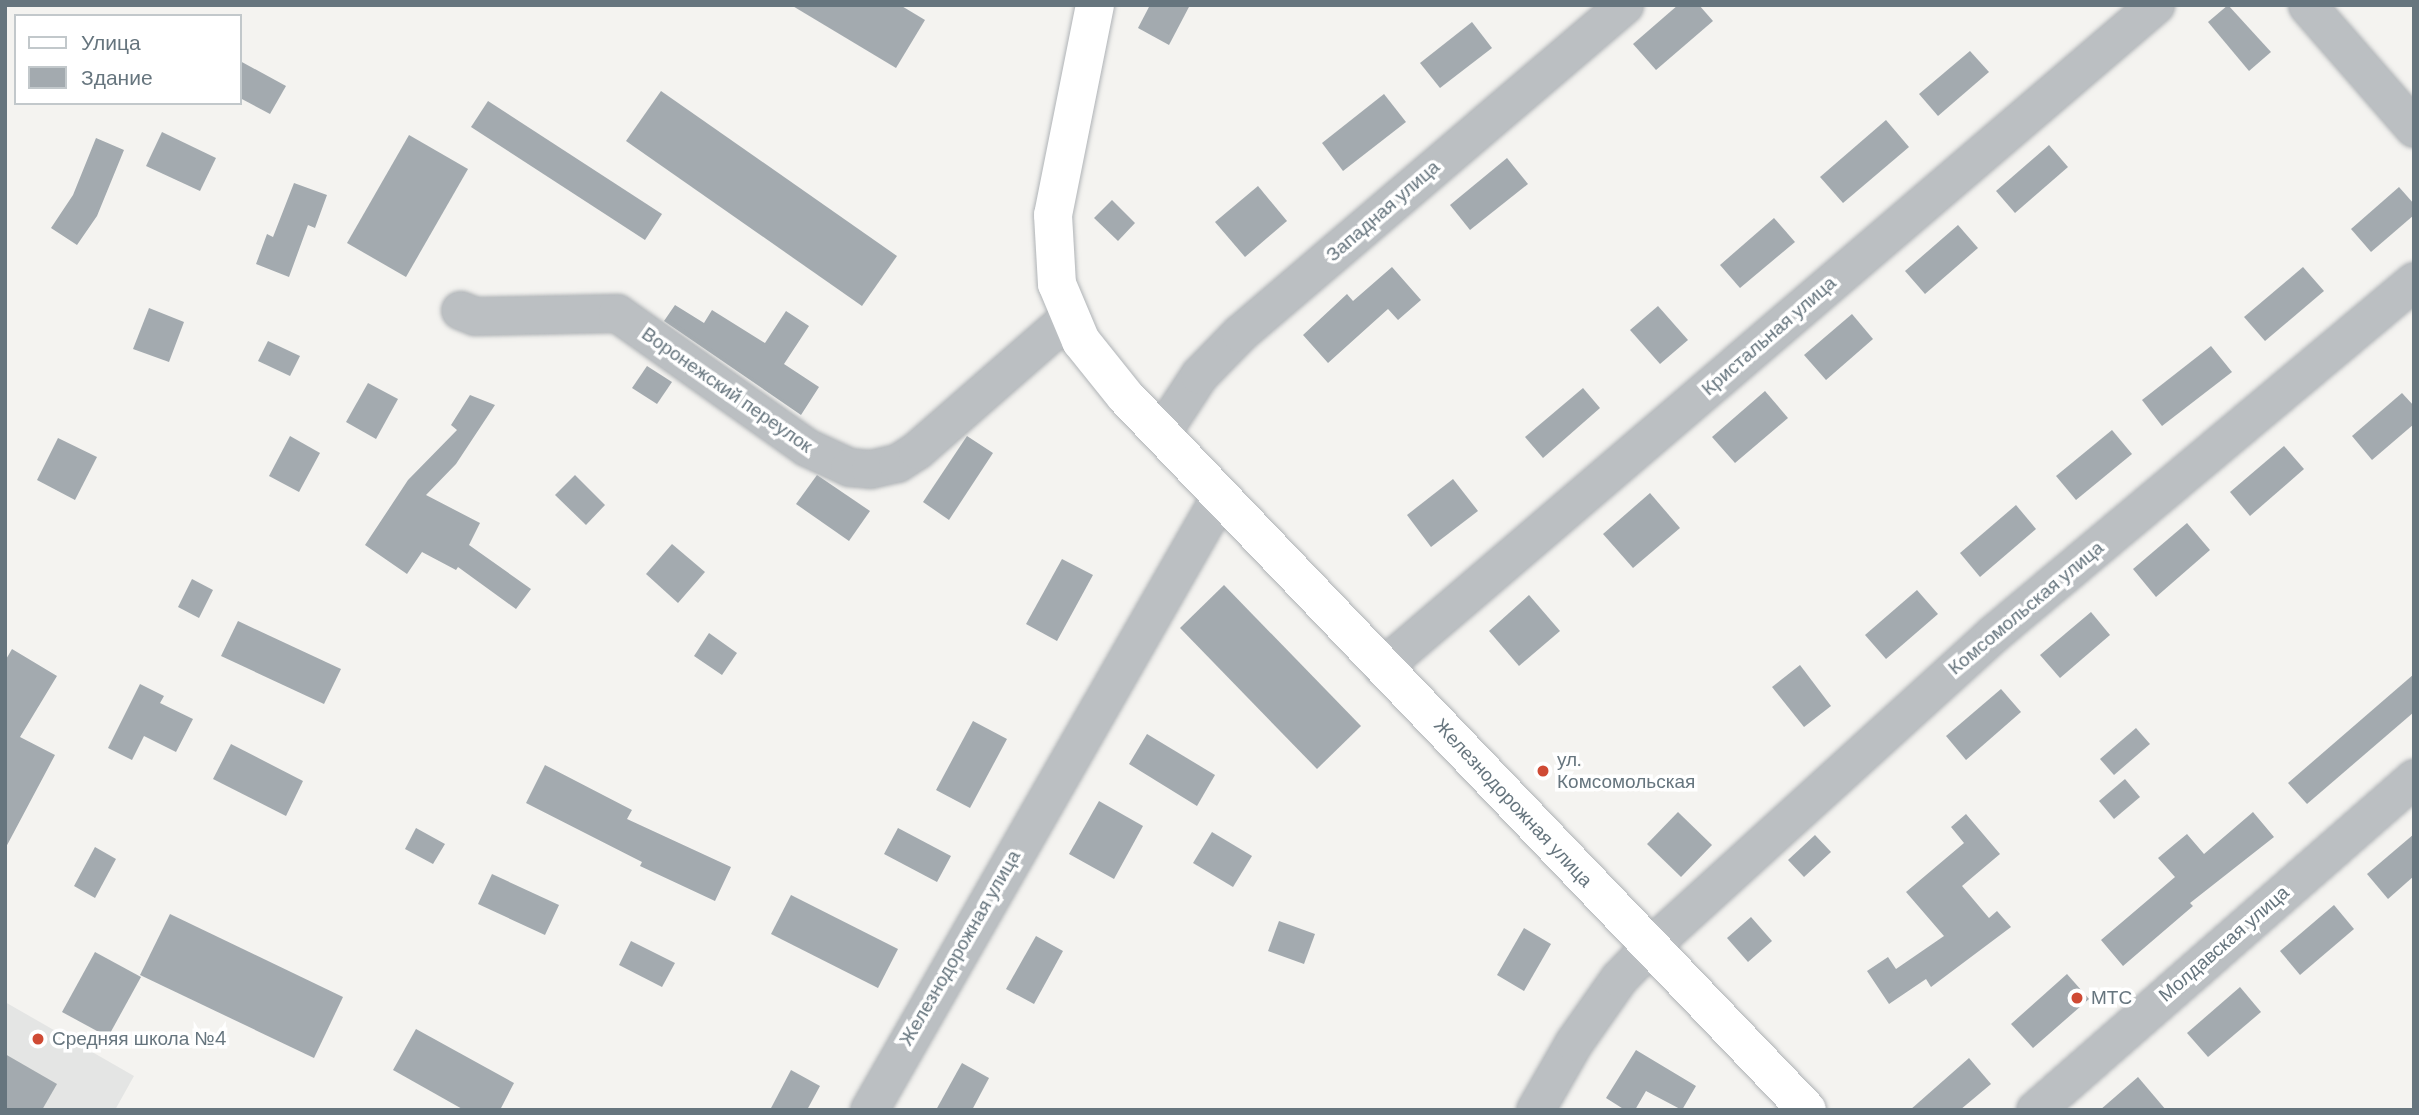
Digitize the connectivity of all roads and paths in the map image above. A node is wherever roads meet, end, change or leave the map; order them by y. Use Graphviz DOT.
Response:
graph roads {
  1 [pos="1096,5"];
  2 [pos="1624,5"];
  3 [pos="2155,5"];
  4 [pos="2307,5"];
  5 [pos="2414,128"];
  6 [pos="2414,281"];
  7 [pos="460,310"];
  8 [pos="1068,318"];
  9 [pos="1161,433"];
  10 [pos="1220,496"];
  11 [pos="1382,667"];
  12 [pos="2414,778"];
  13 [pos="1649,947"];
  14 [pos="869,1110"];
  15 [pos="1535,1110"];
  16 [pos="1807,1110"];
  17 [pos="2035,1110"];
  1 -- 8 [label="main road, Железнодорожная улица"];
  2 -- 9 [label="street, Западная улица"];
  3 -- 11 [label="street, Кристальная улица"];
  4 -- 5 [label="street"];
  6 -- 13 [label="street, Комсомольская улица"];
  7 -- 8 [label="street, Воронежский переулок"];
  8 -- 9 [label="main road, Железнодорожная улица"];
  9 -- 10 [label="main road, Железнодорожная улица"];
  10 -- 11 [label="main road, Железнодорожная улица"];
  10 -- 14 [label="street, Железнодорожная улица"];
  11 -- 13 [label="main road, Железнодорожная улица"];
  12 -- 17 [label="street, Молдавская улица"];
  13 -- 15 [label="street, Комсомольская улица"];
  13 -- 16 [label="main road, Железнодорожная улица"];
}
